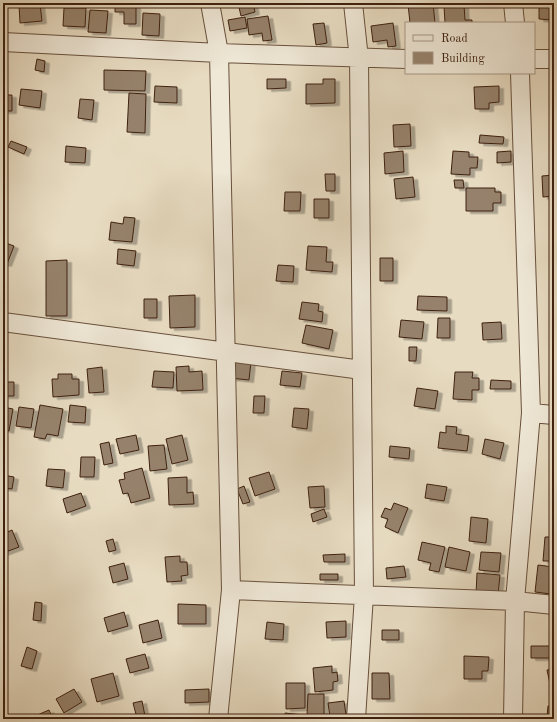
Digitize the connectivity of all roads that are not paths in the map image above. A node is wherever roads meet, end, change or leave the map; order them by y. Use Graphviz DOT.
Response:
graph roads {
  1 [pos="210,3"];
  2 [pos="353,3"];
  3 [pos="513,3"];
  4 [pos="515,22"];
  5 [pos="3,42"];
  6 [pos="219,53"];
  7 [pos="359,59"];
  8 [pos="405,59"];
  9 [pos="535,59"];
  10 [pos="554,59"];
  11 [pos="520,74"];
  12 [pos="3,322"];
  13 [pos="225,352"];
  14 [pos="362,370"];
  15 [pos="531,413"];
  16 [pos="554,415"];
  17 [pos="231,590"];
  18 [pos="364,596"];
  19 [pos="515,602"];
  20 [pos="554,605"];
  21 [pos="218,719"];
  22 [pos="356,719"];
  23 [pos="513,719"];
  1 -- 6 [label="street"];
  2 -- 7 [label="street"];
  3 -- 4 [label="street"];
  5 -- 6 [label="street"];
  6 -- 7 [label="street"];
  6 -- 13 [label="street"];
  7 -- 8 [label="street"];
  7 -- 14 [label="street"];
  9 -- 10 [label="street"];
  11 -- 15 [label="street"];
  12 -- 13 [label="street"];
  13 -- 14 [label="street"];
  13 -- 17 [label="street"];
  14 -- 18 [label="street"];
  15 -- 16 [label="street"];
  15 -- 19 [label="street"];
  17 -- 18 [label="street"];
  17 -- 21 [label="street"];
  18 -- 19 [label="street"];
  18 -- 22 [label="street"];
  19 -- 20 [label="street"];
  19 -- 23 [label="street"];
}
